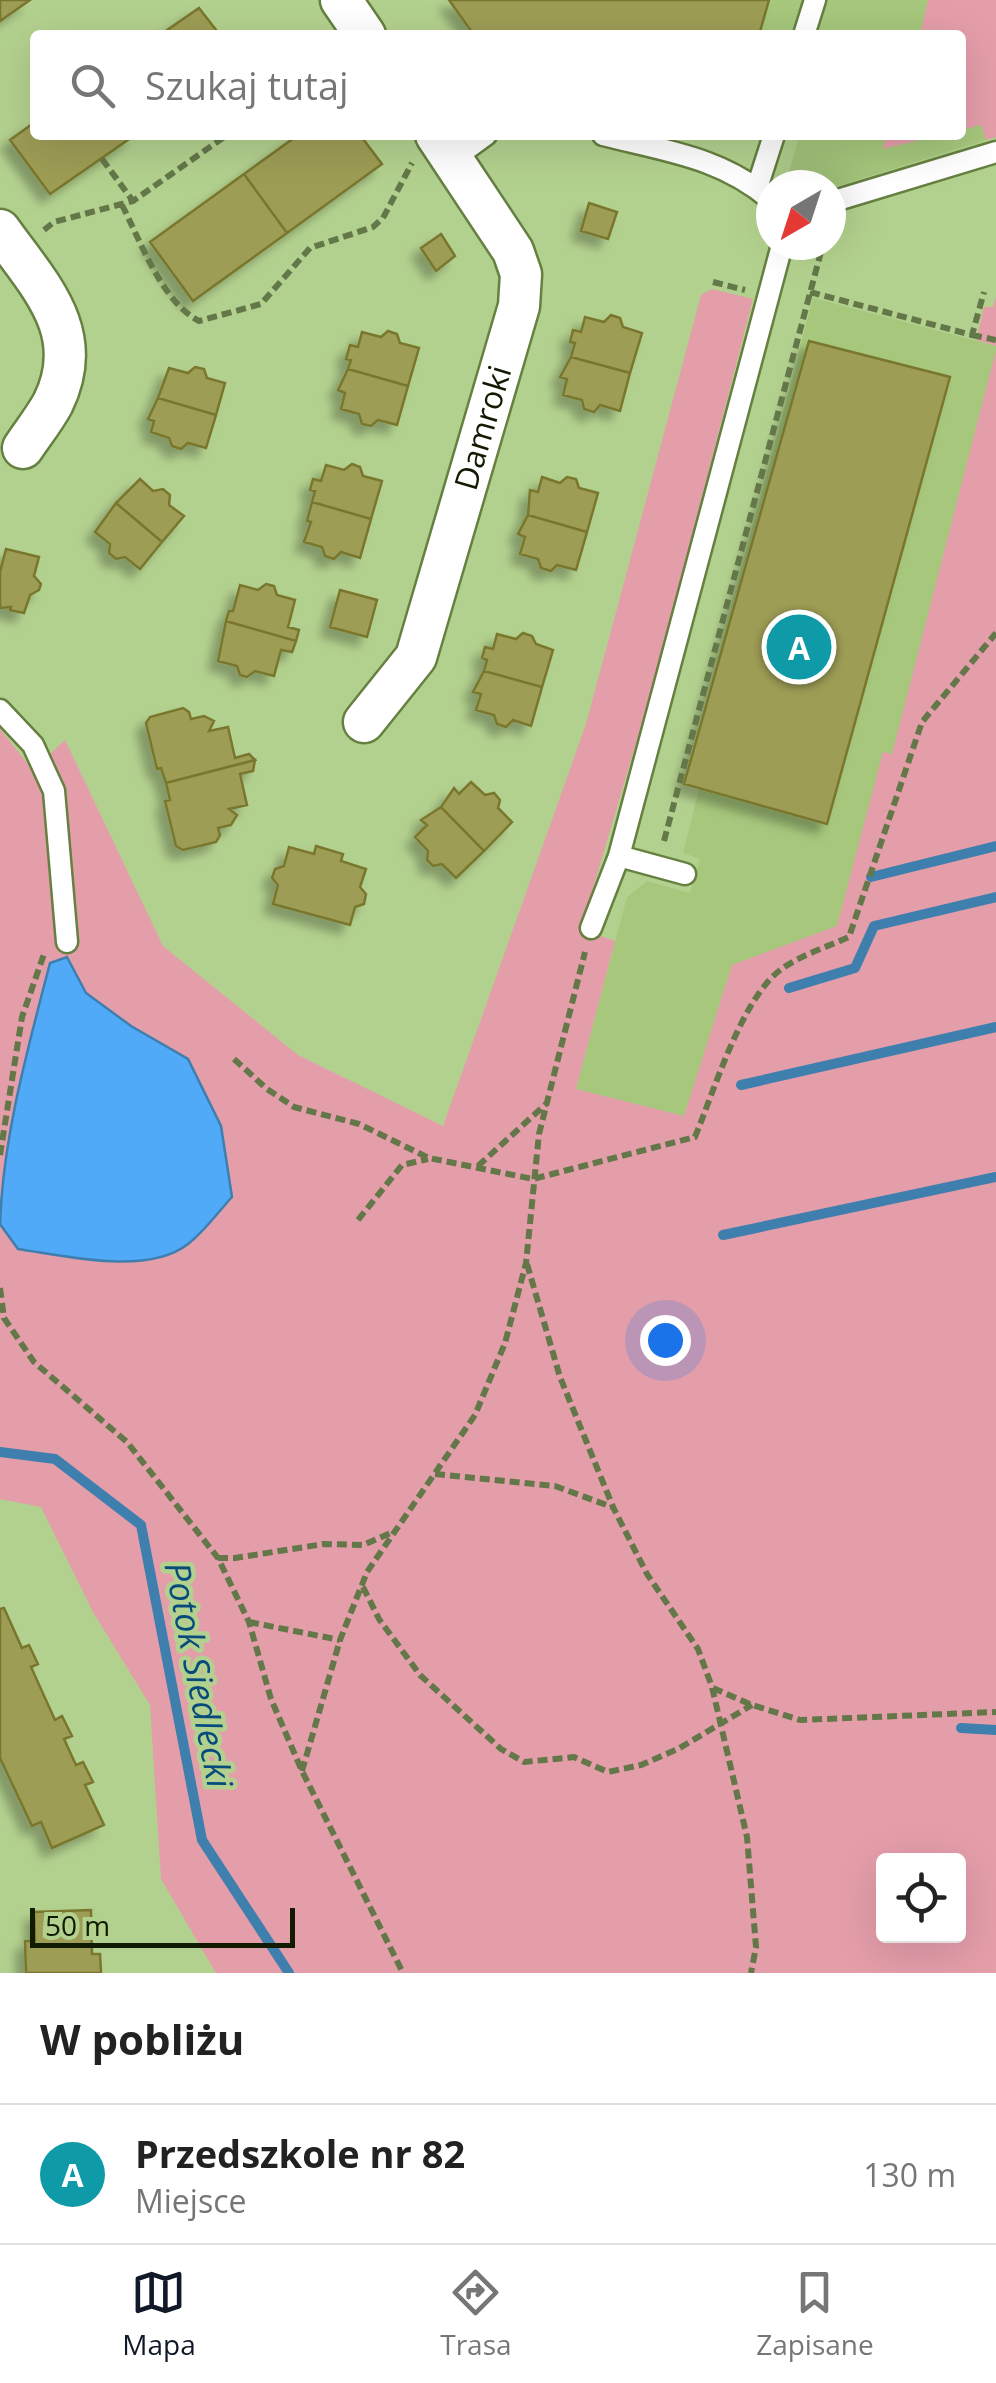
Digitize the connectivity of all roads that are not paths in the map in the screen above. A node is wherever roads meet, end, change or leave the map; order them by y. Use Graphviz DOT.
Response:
graph roads {
  1 [pos="340,0"];
  2 [pos="814,0"];
  3 [pos="361,30"];
  4 [pos="805,30"];
  5 [pos="468,140"];
  6 [pos="623,140"];
  7 [pos="773,140"];
  8 [pos="444,147"];
  9 [pos="996,152"];
  10 [pos="768,170"];
  11 [pos="756,188"];
  12 [pos="846,197"];
  13 [pos="19,232"];
  14 [pos="778,260"];
  15 [pos="23,448"];
  16 [pos="0,710"];
  17 [pos="364,722"];
  18 [pos="619,856"];
  19 [pos="685,874"];
  20 [pos="592,928"];
  21 [pos="67,942"];
  1 -- 3 [label="street"];
  2 -- 4 [label="lane"];
  5 -- 8 [label="lane"];
  6 -- 11 [label="lane"];
  7 -- 10 [label="lane"];
  8 -- 17 [label="street, Damroki"];
  9 -- 12 [label="lane"];
  13 -- 15 [label="street"];
  14 -- 18 [label="lane"];
  16 -- 21 [label="lane"];
  18 -- 19 [label="lane"];
  18 -- 20 [label="lane"];
}
